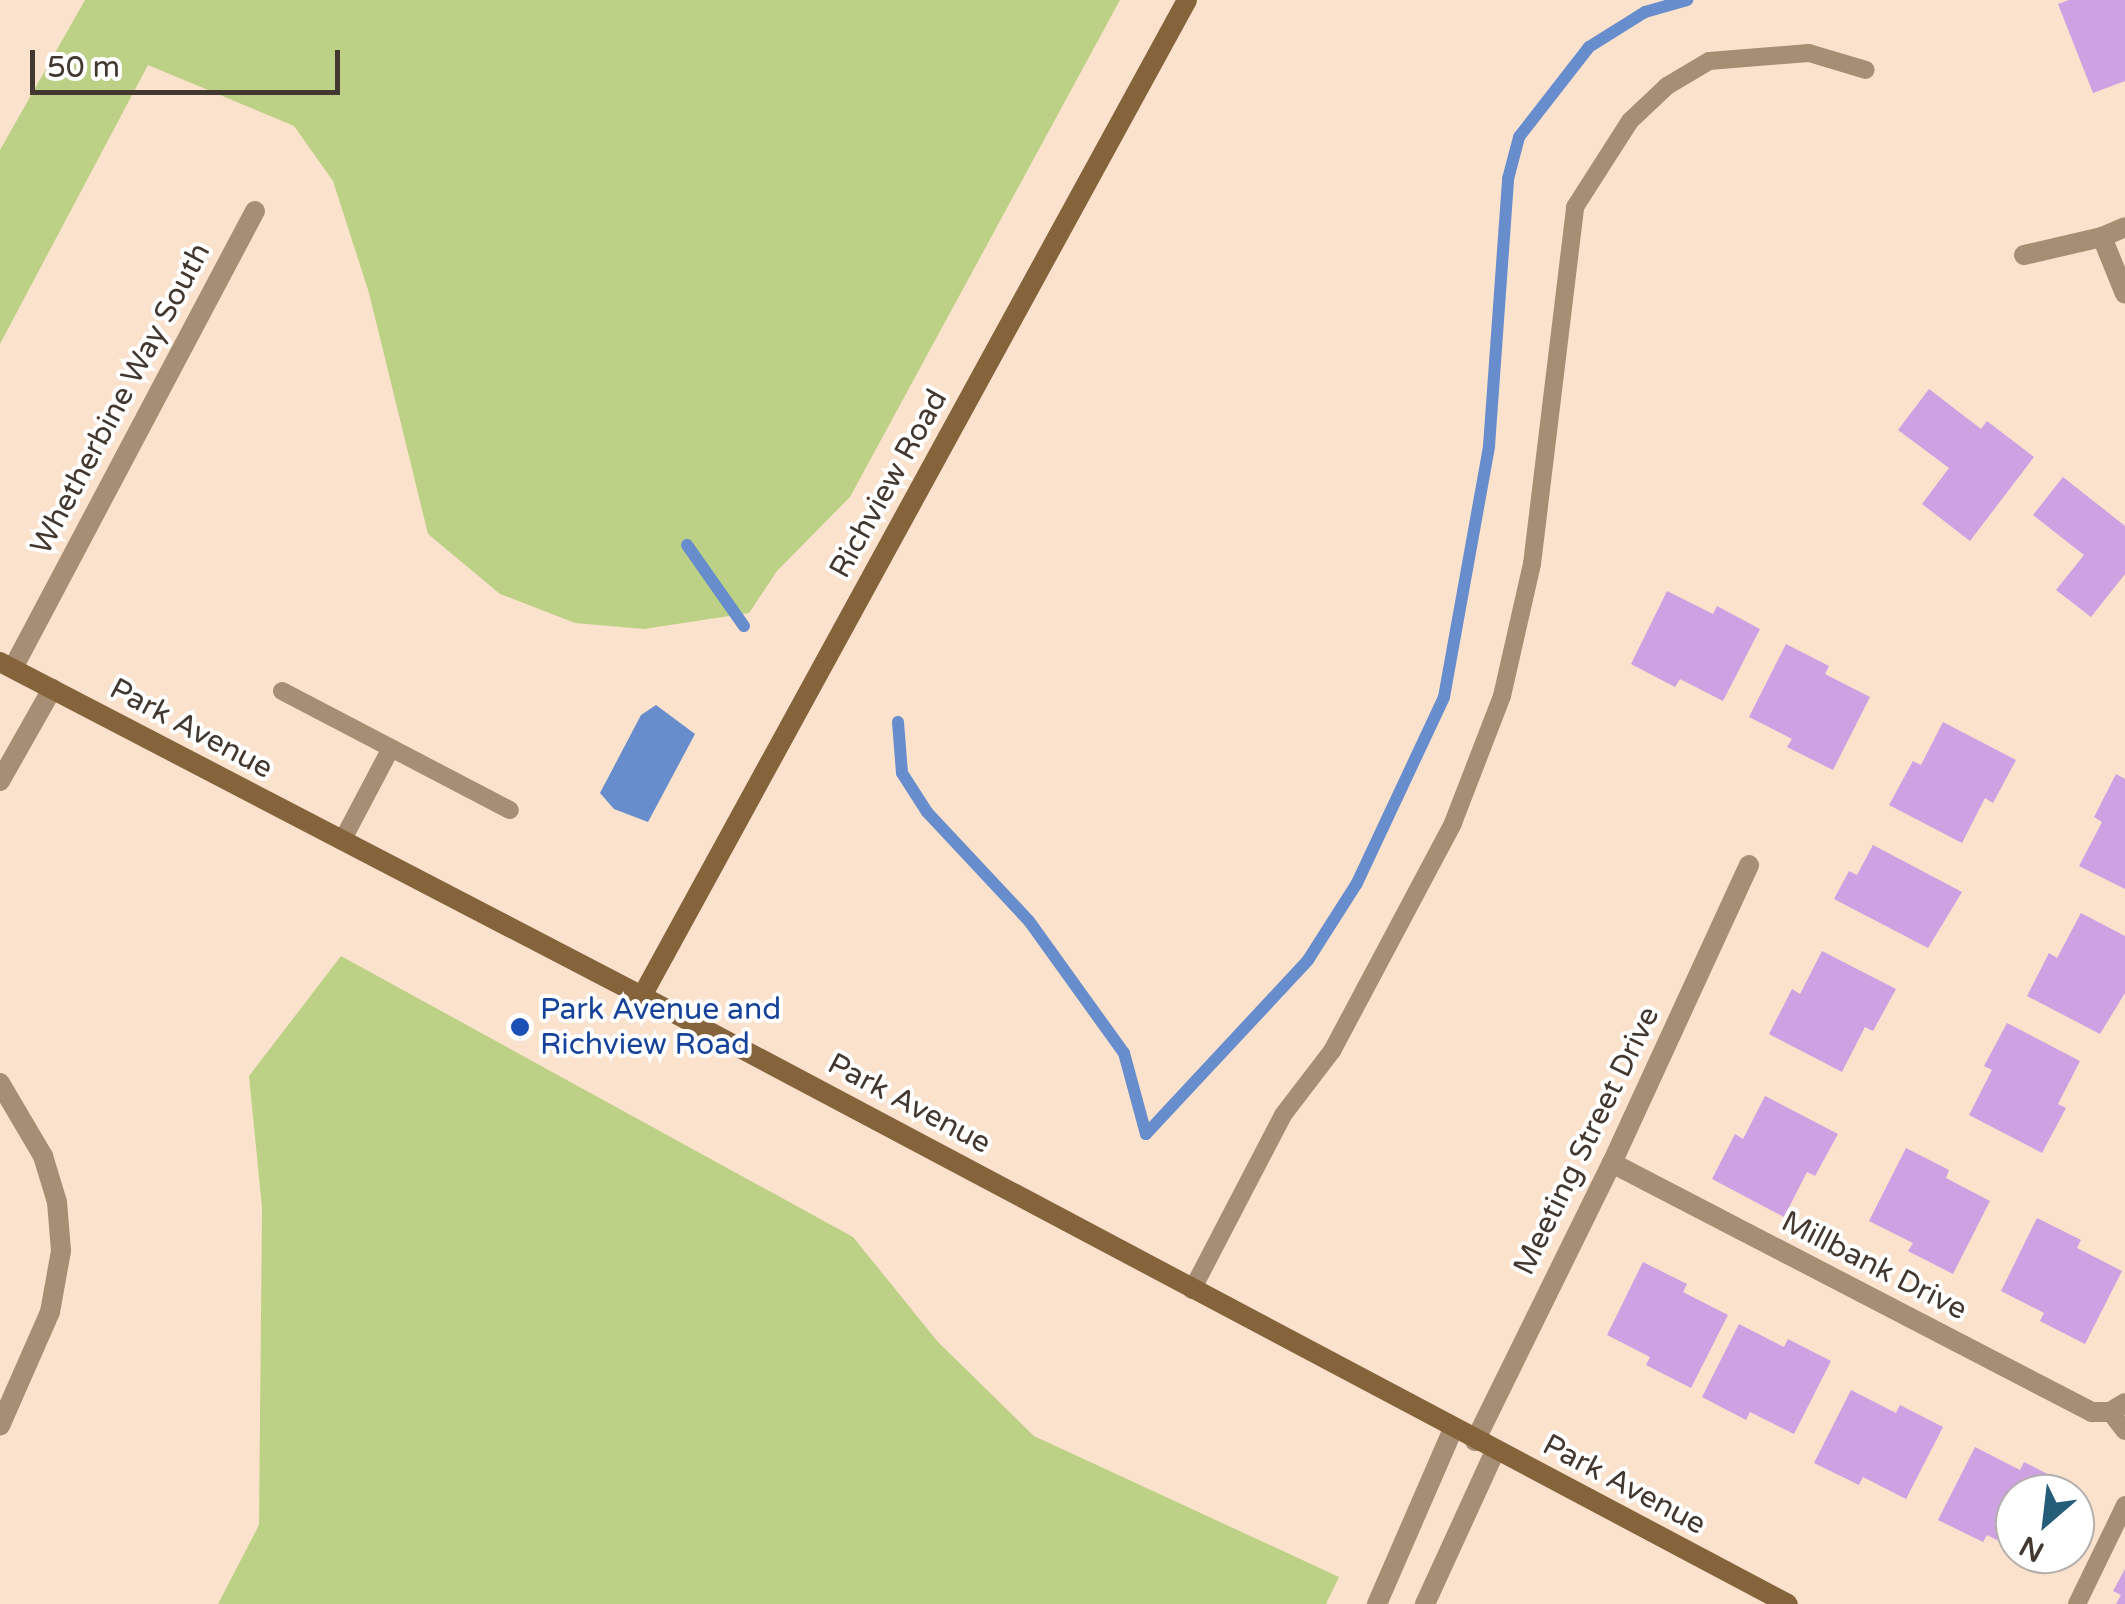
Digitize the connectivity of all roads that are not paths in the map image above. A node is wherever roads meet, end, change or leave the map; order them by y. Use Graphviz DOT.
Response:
graph roads {
  1 [pos="1188,0"];
  2 [pos="1866,70"];
  3 [pos="254,211"];
  4 [pos="2125,227"];
  5 [pos="2102,238"];
  6 [pos="2024,255"];
  7 [pos="2125,294"];
  8 [pos="6,665"];
  9 [pos="52,689"];
  10 [pos="282,690"];
  11 [pos="391,748"];
  12 [pos="0,781"];
  13 [pos="510,810"];
  14 [pos="342,841"];
  15 [pos="1749,866"];
  16 [pos="642,996"];
  17 [pos="0,1083"];
  18 [pos="1612,1164"];
  19 [pos="1192,1290"];
  20 [pos="2118,1408"];
  21 [pos="0,1426"];
  22 [pos="1453,1428"];
  23 [pos="2125,1430"];
  24 [pos="1475,1441"];
  25 [pos="1496,1451"];
  26 [pos="2125,1505"];
  27 [pos="1377,1604"];
  28 [pos="1425,1604"];
  29 [pos="1788,1604"];
  30 [pos="2078,1604"];
  1 -- 16 [label="main road, Richview Road"];
  2 -- 19 [label="lane"];
  3 -- 8 [label="street, Whetherbine Way South"];
  4 -- 5 [label="street"];
  5 -- 6 [label="street"];
  5 -- 7 [label="street"];
  8 -- 9 [label="main road, Park Avenue"];
  9 -- 12 [label="street"];
  9 -- 14 [label="main road, Park Avenue"];
  10 -- 11 [label="lane"];
  11 -- 13 [label="lane"];
  11 -- 14 [label="lane"];
  14 -- 16 [label="main road, Park Avenue"];
  15 -- 18 [label="street, Meeting Street Drive"];
  16 -- 19 [label="main road, Park Avenue"];
  17 -- 21 [label="street"];
  18 -- 20 [label="street, Millbank Drive"];
  18 -- 24 [label="street, Meeting Street Drive"];
  19 -- 22 [label="main road, Park Avenue"];
  20 -- 23 [label="lane"];
  22 -- 24 [label="main road, Park Avenue"];
  22 -- 27 [label="street"];
  24 -- 25 [label="main road, Park Avenue"];
  25 -- 28 [label="street"];
  25 -- 29 [label="main road, Park Avenue"];
  26 -- 30 [label="lane"];
}
